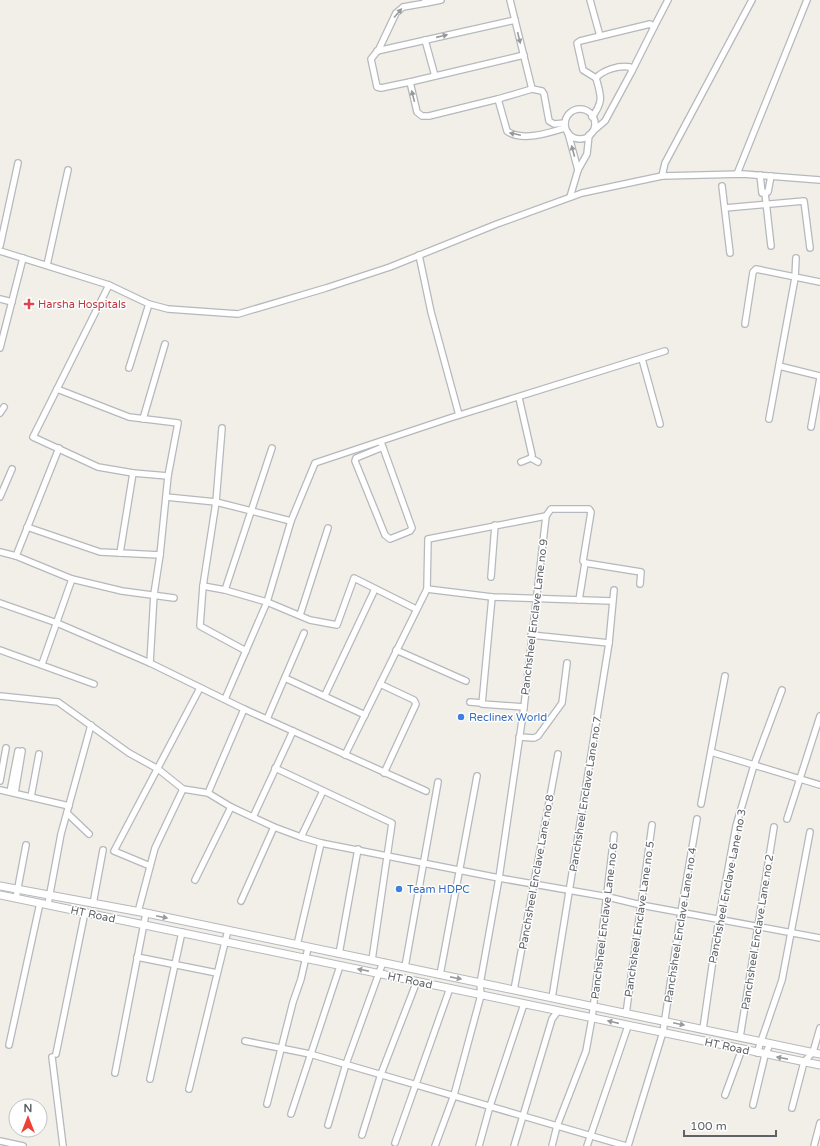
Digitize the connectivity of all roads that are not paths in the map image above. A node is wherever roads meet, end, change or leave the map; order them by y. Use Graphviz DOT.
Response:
graph roads {
  1 [pos="441,0"];
  2 [pos="510,0"];
  3 [pos="591,0"];
  4 [pos="668,0"];
  5 [pos="752,0"];
  6 [pos="807,0"];
  7 [pos="425,2"];
  8 [pos="515,20"];
  9 [pos="654,27"];
  10 [pos="600,36"];
  11 [pos="425,40"];
  12 [pos="376,51"];
  13 [pos="524,55"];
  14 [pos="632,71"];
  15 [pos="435,76"];
  16 [pos="596,78"];
  17 [pos="410,82"];
  18 [pos="532,89"];
  19 [pos="498,98"];
  20 [pos="592,117"];
  21 [pos="566,128"];
  22 [pos="591,134"];
  23 [pos="18,163"];
  24 [pos="68,170"];
  25 [pos="578,170"];
  26 [pos="737,174"];
  27 [pos="760,175"];
  28 [pos="662,176"];
  29 [pos="771,176"];
  30 [pos="820,180"];
  31 [pos="722,186"];
  32 [pos="765,192"];
  33 [pos="570,197"];
  34 [pos="766,205"];
  35 [pos="725,208"];
  36 [pos="0,246"];
  37 [pos="771,246"];
  38 [pos="810,248"];
  39 [pos="0,251"];
  40 [pos="730,253"];
  41 [pos="419,255"];
  42 [pos="23,258"];
  43 [pos="796,258"];
  44 [pos="47,265"];
  45 [pos="795,278"];
  46 [pos="820,282"];
  47 [pos="109,285"];
  48 [pos="0,299"];
  49 [pos="12,302"];
  50 [pos="149,304"];
  51 [pos="745,324"];
  52 [pos="1,341"];
  53 [pos="165,344"];
  54 [pos="0,348"];
  55 [pos="665,351"];
  56 [pos="642,359"];
  57 [pos="779,366"];
  58 [pos="129,368"];
  59 [pos="820,377"];
  60 [pos="57,389"];
  61 [pos="519,398"];
  62 [pos="4,407"];
  63 [pos="0,413"];
  64 [pos="459,415"];
  65 [pos="768,419"];
  66 [pos="143,420"];
  67 [pos="660,424"];
  68 [pos="811,427"];
  69 [pos="222,428"];
  70 [pos="382,445"];
  71 [pos="59,448"];
  72 [pos="272,448"];
  73 [pos="531,458"];
  74 [pos="521,462"];
  75 [pos="538,462"];
  76 [pos="12,469"];
  77 [pos="133,473"];
  78 [pos="168,476"];
  79 [pos="3,481"];
  80 [pos="0,497"];
  81 [pos="166,497"];
  82 [pos="216,502"];
  83 [pos="251,510"];
  84 [pos="546,516"];
  85 [pos="291,521"];
  86 [pos="495,525"];
  87 [pos="27,527"];
  88 [pos="328,528"];
  89 [pos="0,552"];
  90 [pos="120,553"];
  91 [pos="160,555"];
  92 [pos="16,556"];
  93 [pos="585,563"];
  94 [pos="491,577"];
  95 [pos="72,579"];
  96 [pos="640,584"];
  97 [pos="203,586"];
  98 [pos="375,589"];
  99 [pos="427,589"];
  100 [pos="225,590"];
  101 [pos="614,590"];
  102 [pos="154,594"];
  103 [pos="492,597"];
  104 [pos="174,598"];
  105 [pos="536,598"];
  106 [pos="579,600"];
  107 [pos="612,601"];
  108 [pos="267,602"];
  109 [pos="0,603"];
  110 [pos="416,609"];
  111 [pos="300,615"];
  112 [pos="57,623"];
  113 [pos="304,633"];
  114 [pos="531,635"];
  115 [pos="609,643"];
  116 [pos="0,650"];
  117 [pos="396,650"];
  118 [pos="246,651"];
  119 [pos="150,663"];
  120 [pos="567,663"];
  121 [pos="42,664"];
  122 [pos="725,676"];
  123 [pos="285,678"];
  124 [pos="466,681"];
  125 [pos="94,684"];
  126 [pos="380,684"];
  127 [pos="200,688"];
  128 [pos="782,690"];
  129 [pos="325,695"];
  130 [pos="0,696"];
  131 [pos="225,699"];
  132 [pos="470,702"];
  133 [pos="482,703"];
  134 [pos="524,707"];
  135 [pos="244,709"];
  136 [pos="365,715"];
  137 [pos="820,716"];
  138 [pos="267,719"];
  139 [pos="90,725"];
  140 [pos="293,731"];
  141 [pos="519,737"];
  142 [pos="6,748"];
  143 [pos="20,751"];
  144 [pos="711,752"];
  145 [pos="39,754"];
  146 [pos="558,754"];
  147 [pos="345,755"];
  148 [pos="754,765"];
  149 [pos="275,768"];
  150 [pos="158,769"];
  151 [pos="384,772"];
  152 [pos="476,776"];
  153 [pos="799,778"];
  154 [pos="0,781"];
  155 [pos="438,782"];
  156 [pos="820,785"];
  157 [pos="183,789"];
  158 [pos="0,790"];
  159 [pos="323,791"];
  160 [pos="426,791"];
  161 [pos="12,793"];
  162 [pos="208,793"];
  163 [pos="31,797"];
  164 [pos="701,804"];
  165 [pos="69,806"];
  166 [pos="231,807"];
  167 [pos="67,813"];
  168 [pos="253,817"];
  169 [pos="697,819"];
  170 [pos="787,819"];
  171 [pos="652,825"];
  172 [pos="274,827"];
  173 [pos="774,827"];
  174 [pos="810,832"];
  175 [pos="89,834"];
  176 [pos="614,835"];
  177 [pos="301,838"];
  178 [pos="321,843"];
  179 [pos="26,845"];
  180 [pos="358,849"];
  181 [pos="103,850"];
  182 [pos="388,857"];
  183 [pos="424,863"];
  184 [pos="150,866"];
  185 [pos="458,870"];
  186 [pos="499,878"];
  187 [pos="196,880"];
  188 [pos="533,884"];
  189 [pos="0,886"];
  190 [pos="18,889"];
  191 [pos="571,890"];
  192 [pos="0,894"];
  193 [pos="49,896"];
  194 [pos="608,897"];
  195 [pos="16,898"];
  196 [pos="241,901"];
  197 [pos="40,903"];
  198 [pos="48,904"];
  199 [pos="93,904"];
  200 [pos="641,905"];
  201 [pos="85,912"];
  202 [pos="138,912"];
  203 [pos="681,912"];
  204 [pos="146,913"];
  205 [pos="719,918"];
  206 [pos="144,924"];
  207 [pos="757,925"];
  208 [pos="228,930"];
  209 [pos="182,932"];
  210 [pos="791,932"];
  211 [pos="820,938"];
  212 [pos="224,940"];
  213 [pos="297,945"];
  214 [pos="308,948"];
  215 [pos="339,954"];
  216 [pos="137,957"];
  217 [pos="306,958"];
  218 [pos="372,960"];
  219 [pos="383,962"];
  220 [pos="175,964"];
  221 [pos="340,966"];
  222 [pos="405,967"];
  223 [pos="217,973"];
  224 [pos="379,973"];
  225 [pos="440,975"];
  226 [pos="417,981"];
  227 [pos="480,984"];
  228 [pos="450,988"];
  229 [pos="514,990"];
  230 [pos="481,995"];
  231 [pos="552,998"];
  232 [pos="524,1004"];
  233 [pos="593,1007"];
  234 [pos="558,1011"];
  235 [pos="626,1014"];
  236 [pos="592,1018"];
  237 [pos="665,1021"];
  238 [pos="628,1026"];
  239 [pos="820,1028"];
  240 [pos="703,1029"];
  241 [pos="663,1032"];
  242 [pos="740,1037"];
  243 [pos="245,1041"];
  244 [pos="760,1042"];
  245 [pos="770,1044"];
  246 [pos="9,1045"];
  247 [pos="281,1047"];
  248 [pos="742,1049"];
  249 [pos="758,1053"];
  250 [pos="816,1053"];
  251 [pos="310,1054"];
  252 [pos="765,1055"];
  253 [pos="804,1062"];
  254 [pos="346,1064"];
  255 [pos="820,1065"];
  256 [pos="115,1073"];
  257 [pos="381,1074"];
  258 [pos="150,1079"];
  259 [pos="417,1085"];
  260 [pos="189,1089"];
  261 [pos="454,1095"];
  262 [pos="725,1095"];
  263 [pos="267,1104"];
  264 [pos="753,1105"];
  265 [pos="490,1106"];
  266 [pos="792,1108"];
  267 [pos="291,1114"];
  268 [pos="524,1116"];
  269 [pos="820,1123"];
  270 [pos="328,1125"];
  271 [pos="557,1126"];
  272 [pos="362,1135"];
  273 [pos="591,1136"];
  274 [pos="0,1141"];
  275 [pos="395,1143"];
  276 [pos="23,1146"];
  277 [pos="64,1146"];
  278 [pos="435,1146"];
  279 [pos="479,1146"];
  280 [pos="514,1146"];
  281 [pos="552,1146"];
  282 [pos="587,1146"];
  283 [pos="627,1146"];
  284 [pos="814,1146"];
  1 -- 7 [label="street"];
  2 -- 8 [label="street"];
  3 -- 10 [label="street"];
  4 -- 9 [label="street"];
  5 -- 28 [label="street"];
  6 -- 26 [label="street"];
  12 -- 7 [label="street, one-way"];
  11 -- 8 [label="street, one-way"];
  8 -- 13 [label="street, one-way"];
  9 -- 10 [label="street"];
  9 -- 14 [label="street"];
  10 -- 16 [label="street"];
  11 -- 12 [label="street"];
  11 -- 15 [label="street"];
  12 -- 17 [label="street"];
  13 -- 15 [label="street"];
  13 -- 18 [label="street"];
  14 -- 16 [label="street"];
  14 -- 22 [label="street"];
  15 -- 17 [label="street"];
  16 -- 20 [label="street"];
  19 -- 17 [label="street, one-way"];
  18 -- 19 [label="street"];
  18 -- 21 [label="street"];
  21 -- 19 [label="street, one-way"];
  20 -- 21 [label="street"];
  20 -- 22 [label="street"];
  21 -- 22 [label="street"];
  25 -- 21 [label="street, one-way"];
  22 -- 25 [label="street"];
  23 -- 36 [label="street"];
  24 -- 44 [label="street"];
  25 -- 33 [label="street"];
  26 -- 27 [label="street"];
  26 -- 28 [label="street"];
  27 -- 29 [label="street"];
  27 -- 32 [label="street"];
  28 -- 33 [label="street"];
  29 -- 30 [label="street"];
  29 -- 32 [label="street"];
  31 -- 35 [label="street"];
  32 -- 34 [label="street"];
  33 -- 41 [label="street"];
  34 -- 35 [label="street"];
  34 -- 37 [label="street"];
  34 -- 38 [label="street"];
  35 -- 40 [label="street"];
  39 -- 42 [label="street"];
  41 -- 50 [label="street"];
  41 -- 64 [label="street"];
  42 -- 44 [label="street"];
  42 -- 49 [label="street"];
  43 -- 45 [label="street"];
  44 -- 47 [label="street"];
  45 -- 46 [label="street"];
  45 -- 51 [label="street"];
  45 -- 57 [label="street"];
  47 -- 50 [label="street"];
  47 -- 60 [label="street"];
  48 -- 49 [label="street"];
  49 -- 52 [label="street"];
  50 -- 58 [label="street"];
  52 -- 54 [label="street"];
  53 -- 66 [label="street"];
  55 -- 56 [label="street"];
  56 -- 61 [label="street"];
  56 -- 67 [label="street"];
  57 -- 59 [label="street"];
  57 -- 65 [label="street"];
  59 -- 68 [label="street"];
  60 -- 66 [label="street"];
  60 -- 71 [label="street"];
  61 -- 64 [label="street"];
  61 -- 73 [label="street"];
  62 -- 63 [label="street"];
  64 -- 70 [label="street"];
  66 -- 78 [label="street"];
  69 -- 82 [label="street"];
  70 -- 70 [label="street"];
  70 -- 85 [label="street"];
  71 -- 77 [label="street"];
  71 -- 87 [label="street"];
  72 -- 83 [label="street"];
  73 -- 74 [label="street"];
  73 -- 75 [label="street"];
  76 -- 79 [label="street"];
  77 -- 78 [label="street"];
  77 -- 90 [label="street"];
  78 -- 81 [label="street"];
  79 -- 80 [label="street"];
  81 -- 82 [label="street"];
  81 -- 91 [label="street"];
  82 -- 83 [label="street"];
  82 -- 97 [label="street"];
  83 -- 85 [label="street"];
  83 -- 100 [label="street"];
  84 -- 86 [label="street"];
  84 -- 93 [label="street"];
  84 -- 105 [label="street, Panchsheel Enclave Lane no 9"];
  85 -- 108 [label="street"];
  86 -- 94 [label="street"];
  86 -- 99 [label="street"];
  87 -- 90 [label="street"];
  87 -- 92 [label="street"];
  88 -- 111 [label="street"];
  89 -- 92 [label="street"];
  90 -- 91 [label="street"];
  91 -- 102 [label="street"];
  92 -- 95 [label="street"];
  93 -- 96 [label="street"];
  93 -- 106 [label="street"];
  95 -- 102 [label="street"];
  95 -- 112 [label="street"];
  97 -- 100 [label="street"];
  97 -- 118 [label="street"];
  98 -- 110 [label="street"];
  98 -- 111 [label="street"];
  98 -- 129 [label="street"];
  99 -- 103 [label="street"];
  99 -- 110 [label="street"];
  100 -- 108 [label="street"];
  101 -- 107 [label="street, Panchsheel Enclave Lane no 7"];
  102 -- 104 [label="street"];
  102 -- 119 [label="street"];
  103 -- 105 [label="street"];
  103 -- 133 [label="street"];
  105 -- 106 [label="street"];
  105 -- 114 [label="street, Panchsheel Enclave Lane no 9"];
  106 -- 107 [label="street"];
  107 -- 115 [label="street, Panchsheel Enclave Lane no 7"];
  108 -- 111 [label="street"];
  108 -- 118 [label="street"];
  109 -- 112 [label="street"];
  110 -- 117 [label="street"];
  112 -- 119 [label="street"];
  112 -- 121 [label="street"];
  113 -- 123 [label="street"];
  114 -- 115 [label="street"];
  114 -- 134 [label="street, Panchsheel Enclave Lane no 9"];
  115 -- 191 [label="street, Panchsheel Enclave Lane no 7"];
  116 -- 121 [label="street"];
  117 -- 124 [label="street"];
  117 -- 126 [label="street"];
  118 -- 131 [label="street"];
  119 -- 127 [label="street"];
  120 -- 141 [label="street"];
  121 -- 125 [label="street"];
  122 -- 144 [label="street"];
  123 -- 129 [label="street"];
  123 -- 138 [label="street"];
  126 -- 136 [label="street"];
  126 -- 151 [label="street"];
  127 -- 131 [label="street"];
  127 -- 150 [label="street"];
  128 -- 148 [label="street, Panchsheel Enclave Lane no 3"];
  129 -- 136 [label="street"];
  130 -- 139 [label="street"];
  131 -- 135 [label="street"];
  132 -- 133 [label="street"];
  133 -- 134 [label="street"];
  134 -- 141 [label="street, Panchsheel Enclave Lane no 9"];
  135 -- 138 [label="street"];
  135 -- 162 [label="street"];
  136 -- 147 [label="street"];
  137 -- 153 [label="street"];
  138 -- 140 [label="street"];
  139 -- 150 [label="street"];
  139 -- 165 [label="street"];
  140 -- 147 [label="street"];
  140 -- 149 [label="street"];
  141 -- 186 [label="street, Panchsheel Enclave Lane no 9"];
  142 -- 154 [label="street"];
  143 -- 161 [label="street"];
  144 -- 148 [label="street"];
  144 -- 164 [label="street"];
  145 -- 163 [label="street"];
  146 -- 188 [label="street, Panchsheel Enclave Lane no 8"];
  147 -- 151 [label="street"];
  148 -- 153 [label="street"];
  148 -- 205 [label="street, Panchsheel Enclave Lane no 3"];
  149 -- 159 [label="street"];
  149 -- 168 [label="street"];
  150 -- 157 [label="street"];
  150 -- 184 [label="street"];
  151 -- 160 [label="street"];
  152 -- 185 [label="street"];
  153 -- 156 [label="street"];
  153 -- 170 [label="street"];
  155 -- 183 [label="street"];
  157 -- 162 [label="street"];
  157 -- 184 [label="street"];
  158 -- 161 [label="street"];
  159 -- 177 [label="street"];
  159 -- 182 [label="street"];
  161 -- 163 [label="street"];
  162 -- 166 [label="street"];
  163 -- 165 [label="street"];
  165 -- 167 [label="street"];
  166 -- 168 [label="street"];
  166 -- 187 [label="street"];
  167 -- 175 [label="street"];
  167 -- 193 [label="street"];
  168 -- 172 [label="street"];
  169 -- 203 [label="street, Panchsheel Enclave Lane no 4"];
  171 -- 200 [label="street, Panchsheel Enclave Lane no 5"];
  172 -- 177 [label="street"];
  172 -- 196 [label="street"];
  173 -- 207 [label="street, Panchsheel Enclave Lane no 2"];
  174 -- 210 [label="street"];
  176 -- 194 [label="street, Panchsheel Enclave Lane no 6"];
  177 -- 178 [label="street"];
  178 -- 180 [label="street"];
  178 -- 213 [label="street"];
  179 -- 190 [label="street"];
  180 -- 182 [label="street"];
  180 -- 215 [label="street"];
  181 -- 199 [label="street"];
  182 -- 183 [label="street"];
  182 -- 218 [label="street"];
  183 -- 185 [label="street"];
  183 -- 222 [label="street"];
  184 -- 202 [label="street"];
  185 -- 186 [label="street"];
  185 -- 225 [label="street"];
  186 -- 188 [label="street"];
  186 -- 227 [label="street, Panchsheel Enclave Lane no 9"];
  188 -- 191 [label="street"];
  188 -- 229 [label="street, Panchsheel Enclave Lane no 8"];
  189 -- 190 [label="street, HT Road"];
  190 -- 193 [label="street, HT Road"];
  190 -- 195 [label="street"];
  191 -- 194 [label="street"];
  191 -- 231 [label="street, Panchsheel Enclave Lane no 7"];
  192 -- 195 [label="street, HT Road"];
  193 -- 198 [label="street"];
  193 -- 199 [label="street, HT Road"];
  194 -- 200 [label="street"];
  194 -- 233 [label="street, Panchsheel Enclave Lane no 6"];
  195 -- 197 [label="street, HT Road"];
  197 -- 198 [label="street, HT Road"];
  197 -- 246 [label="street"];
  198 -- 201 [label="street, HT Road"];
  199 -- 202 [label="street, HT Road"];
  200 -- 203 [label="street"];
  200 -- 235 [label="street, Panchsheel Enclave Lane no 5"];
  201 -- 206 [label="street, HT Road"];
  201 -- 277 [label="street"];
  202 -- 204 [label="street, HT Road"];
  203 -- 205 [label="street"];
  203 -- 237 [label="street, Panchsheel Enclave Lane no 4"];
  204 -- 206 [label="street"];
  204 -- 208 [label="street, HT Road, one-way"];
  205 -- 207 [label="street"];
  205 -- 240 [label="street, Panchsheel Enclave Lane no 3"];
  206 -- 209 [label="street, HT Road"];
  206 -- 216 [label="street"];
  207 -- 210 [label="street"];
  207 -- 242 [label="street, Panchsheel Enclave Lane no 2"];
  208 -- 212 [label="street"];
  208 -- 213 [label="street, HT Road"];
  209 -- 212 [label="street, HT Road"];
  209 -- 220 [label="street"];
  210 -- 211 [label="street"];
  210 -- 244 [label="street"];
  212 -- 217 [label="street, HT Road"];
  212 -- 223 [label="street"];
  213 -- 214 [label="street, HT Road"];
  214 -- 215 [label="street, HT Road"];
  214 -- 217 [label="street"];
  215 -- 218 [label="street, HT Road"];
  216 -- 220 [label="street"];
  216 -- 256 [label="street"];
  217 -- 221 [label="street, HT Road"];
  217 -- 247 [label="street"];
  218 -- 219 [label="street, HT Road"];
  219 -- 222 [label="street, HT Road"];
  219 -- 224 [label="street"];
  220 -- 223 [label="street"];
  220 -- 258 [label="street"];
  224 -- 221 [label="street, HT Road, one-way"];
  221 -- 251 [label="street"];
  222 -- 225 [label="street, HT Road"];
  223 -- 260 [label="street"];
  224 -- 226 [label="street, HT Road"];
  224 -- 254 [label="street"];
  225 -- 227 [label="street, HT Road, one-way"];
  226 -- 228 [label="street, HT Road"];
  226 -- 257 [label="street"];
  227 -- 229 [label="street, HT Road"];
  227 -- 230 [label="street, Panchsheel Enclave Lane no 9"];
  228 -- 230 [label="street, HT Road"];
  228 -- 259 [label="street"];
  229 -- 231 [label="street, HT Road"];
  230 -- 232 [label="street, HT Road"];
  230 -- 261 [label="street"];
  231 -- 233 [label="street, HT Road"];
  232 -- 234 [label="street, HT Road"];
  232 -- 265 [label="street"];
  233 -- 235 [label="street, HT Road"];
  233 -- 236 [label="street, Panchsheel Enclave Lane no 6"];
  234 -- 236 [label="street, HT Road"];
  234 -- 268 [label="street"];
  235 -- 237 [label="street, HT Road"];
  238 -- 236 [label="street, HT Road, one-way"];
  236 -- 271 [label="street, Panchsheel Enclave Lane no 6"];
  237 -- 240 [label="street, HT Road, one-way"];
  237 -- 241 [label="street, Panchsheel Enclave Lane no 4"];
  238 -- 241 [label="street, HT Road"];
  238 -- 273 [label="street"];
  239 -- 250 [label="street"];
  240 -- 242 [label="street, HT Road"];
  241 -- 248 [label="street, HT Road"];
  241 -- 283 [label="street, Panchsheel Enclave Lane no 4"];
  242 -- 244 [label="street, HT Road"];
  243 -- 247 [label="street"];
  244 -- 245 [label="street, HT Road"];
  244 -- 249 [label="street"];
  245 -- 250 [label="street, HT Road"];
  245 -- 252 [label="street"];
  247 -- 251 [label="street"];
  247 -- 263 [label="street"];
  248 -- 249 [label="street, HT Road"];
  248 -- 262 [label="street"];
  249 -- 252 [label="street, HT Road"];
  250 -- 253 [label="street"];
  251 -- 254 [label="street"];
  251 -- 267 [label="street"];
  253 -- 252 [label="street, HT Road, one-way"];
  252 -- 264 [label="street"];
  253 -- 255 [label="street, HT Road"];
  253 -- 266 [label="street"];
  254 -- 257 [label="street"];
  254 -- 270 [label="street"];
  257 -- 259 [label="street"];
  257 -- 272 [label="street"];
  259 -- 261 [label="street"];
  259 -- 275 [label="street"];
  261 -- 265 [label="street"];
  261 -- 278 [label="street"];
  265 -- 268 [label="street"];
  265 -- 279 [label="street"];
  268 -- 271 [label="street"];
  268 -- 280 [label="street"];
  269 -- 284 [label="street"];
  271 -- 273 [label="street"];
  271 -- 281 [label="street, Panchsheel Enclave Lane no 6"];
  273 -- 282 [label="street"];
  273 -- 283 [label="street"];
  274 -- 276 [label="street"];
}
